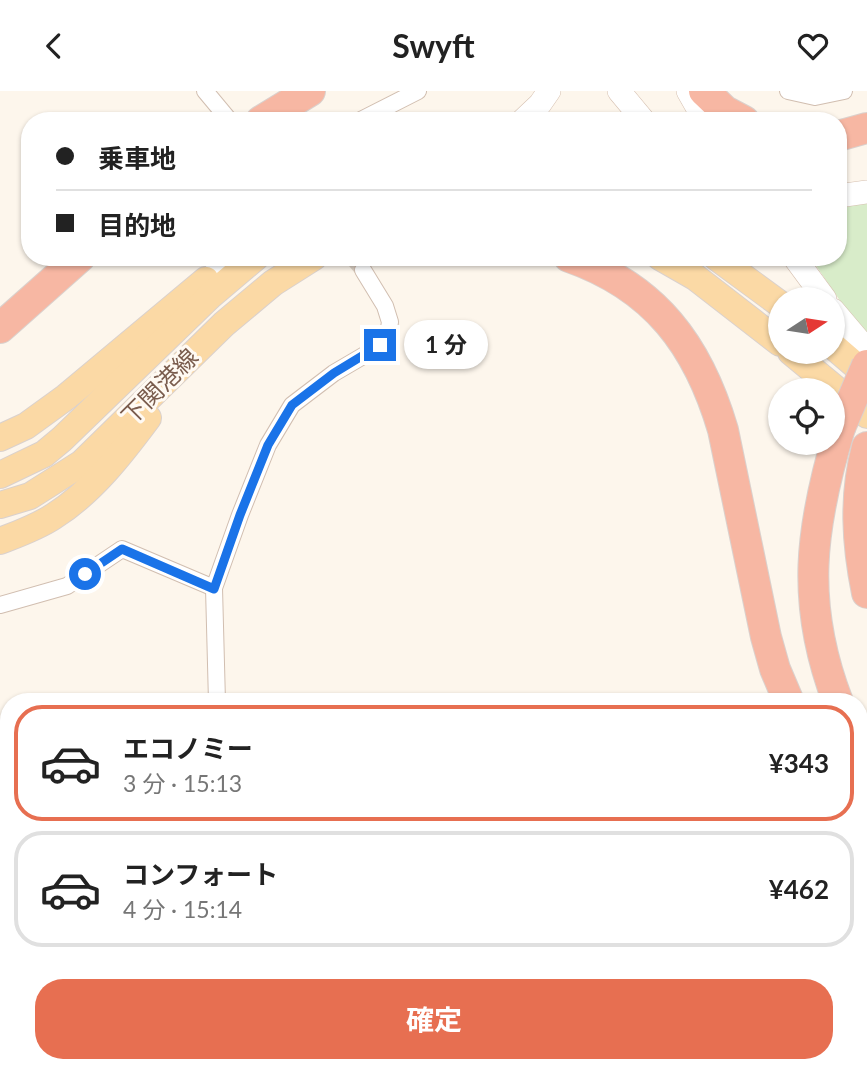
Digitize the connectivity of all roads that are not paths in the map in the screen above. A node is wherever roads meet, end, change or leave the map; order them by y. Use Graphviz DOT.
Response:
graph roads {
  1 [pos="205,91"];
  2 [pos="271,91"];
  3 [pos="310,91"];
  4 [pos="418,91"];
  5 [pos="549,91"];
  6 [pos="619,91"];
  7 [pos="688,91"];
  8 [pos="704,91"];
  9 [pos="788,91"];
  10 [pos="844,91"];
  11 [pos="222,112"];
  12 [pos="246,112"];
  13 [pos="276,112"];
  14 [pos="377,112"];
  15 [pos="532,112"];
  16 [pos="636,112"];
  17 [pos="700,112"];
  18 [pos="727,112"];
  19 [pos="867,128"];
  20 [pos="847,134"];
  21 [pos="867,192"];
  22 [pos="847,195"];
  23 [pos="70,266"];
  24 [pos="221,266"];
  25 [pos="229,266"];
  26 [pos="245,266"];
  27 [pos="300,266"];
  28 [pos="588,266"];
  29 [pos="676,266"];
  30 [pos="728,266"];
  31 [pos="800,266"];
  32 [pos="363,270"];
  33 [pos="210,277"];
  34 [pos="816,287"];
  35 [pos="768,295"];
  36 [pos="845,324"];
  37 [pos="0,328"];
  38 [pos="768,334"];
  39 [pos="201,347"];
  40 [pos="867,350"];
  41 [pos="149,355"];
  42 [pos="845,357"];
  43 [pos="805,364"];
  44 [pos="867,365"];
  45 [pos="867,375"];
  46 [pos="867,415"];
  47 [pos="0,438"];
  48 [pos="867,448"];
  49 [pos="0,475"];
  50 [pos="0,505"];
  51 [pos="0,541"];
  52 [pos="214,589"];
  53 [pos="867,593"];
  54 [pos="0,605"];
  55 [pos="218,693"];
  56 [pos="785,693"];
  57 [pos="835,693"];
  1 -- 11 [label="street"];
  2 -- 12 [label="highway"];
  3 -- 13 [label="highway"];
  4 -- 14 [label="street"];
  5 -- 15 [label="main road"];
  6 -- 16 [label="main road"];
  7 -- 17 [label="main road"];
  8 -- 18 [label="highway"];
  9 -- 10 [label="street"];
  19 -- 20 [label="highway"];
  21 -- 22 [label="main road"];
  23 -- 37 [label="highway"];
  24 -- 33 [label="main road"];
  25 -- 33 [label="main road"];
  26 -- 41 [label="main road, 下関港線"];
  27 -- 39 [label="main road, 下関港線"];
  28 -- 56 [label="highway"];
  29 -- 38 [label="main road"];
  30 -- 35 [label="main road"];
  31 -- 34 [label="main road"];
  32 -- 52 [label="street"];
  33 -- 41 [label="main road"];
  33 -- 47 [label="main road"];
  36 -- 40 [label="main road"];
  39 -- 50 [label="main road, 下関港線"];
  39 -- 51 [label="main road"];
  41 -- 49 [label="main road, 下関港線"];
  42 -- 45 [label="main road"];
  43 -- 46 [label="main road"];
  44 -- 57 [label="highway, bridge"];
  48 -- 53 [label="highway"];
  52 -- 54 [label="street"];
  52 -- 55 [label="street"];
}
